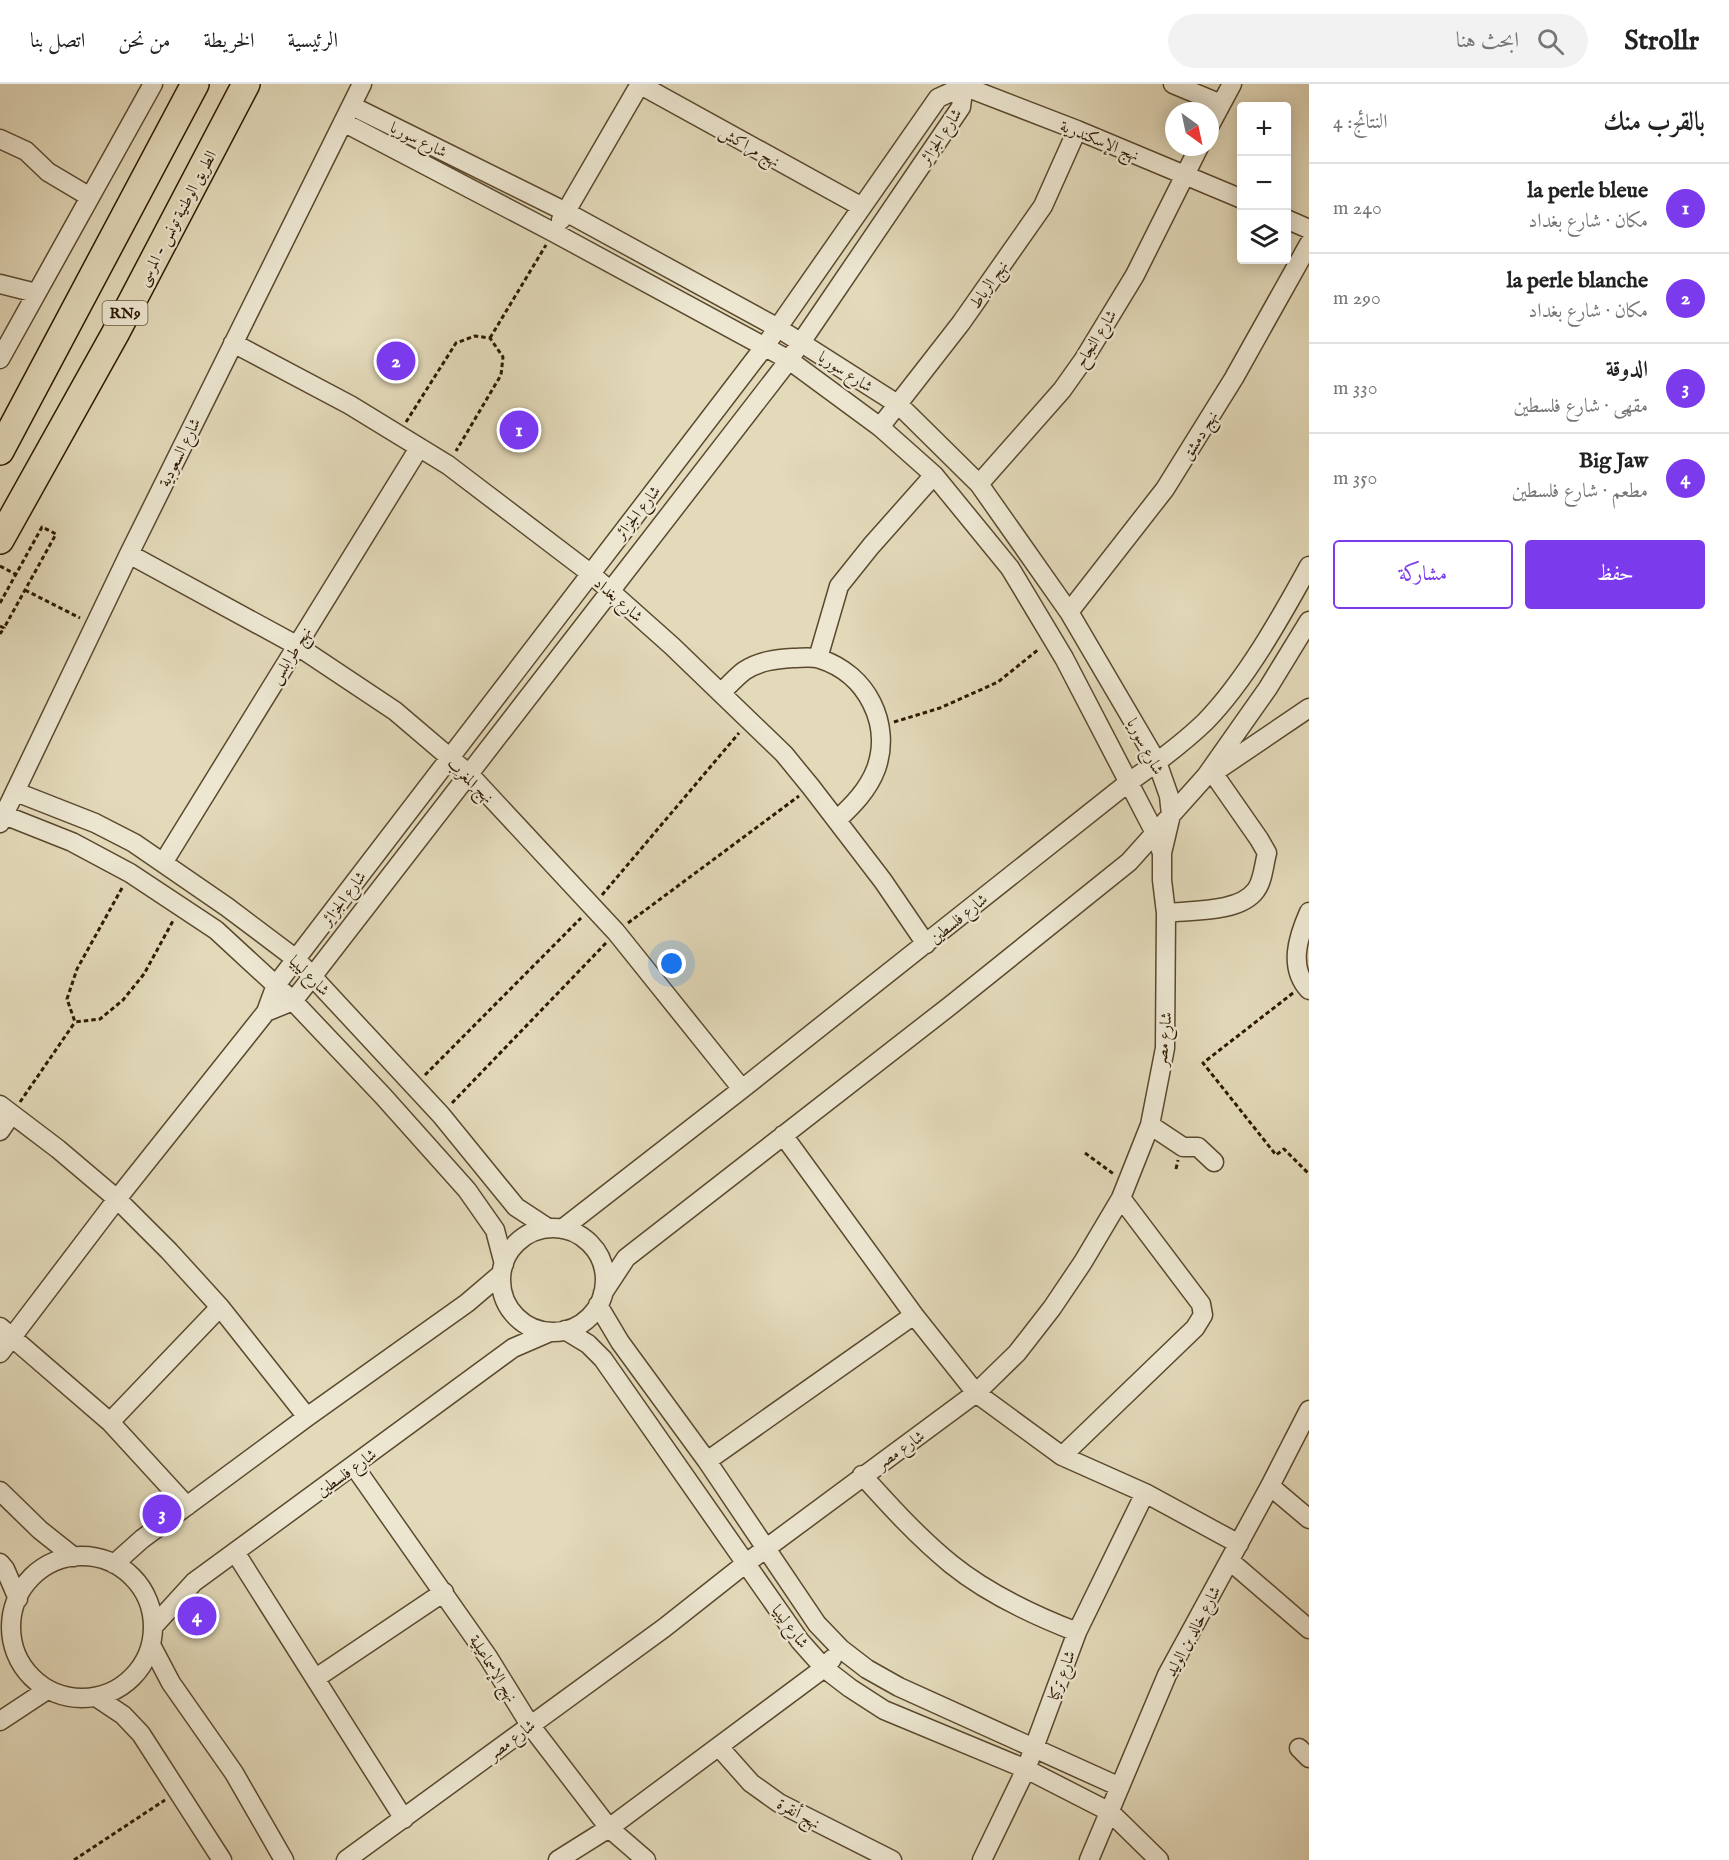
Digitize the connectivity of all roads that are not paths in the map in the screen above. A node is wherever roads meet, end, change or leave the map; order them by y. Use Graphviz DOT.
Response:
graph roads {
  1 [pos="153,84"];
  2 [pos="195,84"];
  3 [pos="246,84"];
  4 [pos="362,84"];
  5 [pos="640,84"];
  6 [pos="1173,84"];
  7 [pos="1232,84"];
  8 [pos="961,85"];
  9 [pos="1221,104"];
  10 [pos="352,106"];
  11 [pos="1219,108"];
  12 [pos="343,122"];
  13 [pos="1077,130"];
  14 [pos="0,139"];
  15 [pos="1194,156"];
  16 [pos="1185,174"];
  17 [pos="90,197"];
  18 [pos="1237,197"];
  19 [pos="862,207"];
  20 [pos="566,212"];
  21 [pos="1291,221"];
  22 [pos="1309,229"];
  23 [pos="553,232"];
  24 [pos="1309,244"];
  25 [pos="0,284"];
  26 [pos="36,293"];
  27 [pos="778,328"];
  28 [pos="801,342"];
  29 [pos="233,343"];
  30 [pos="765,346"];
  31 [pos="0,360"];
  32 [pos="789,360"];
  33 [pos="899,405"];
  34 [pos="880,427"];
  35 [pos="419,448"];
  36 [pos="0,452"];
  37 [pos="934,475"];
  38 [pos="979,484"];
  39 [pos="0,540"];
  40 [pos="129,554"];
  41 [pos="1309,566"];
  42 [pos="590,573"];
  43 [pos="610,591"];
  44 [pos="1069,612"];
  45 [pos="1309,621"];
  46 [pos="296,645"];
  47 [pos="1088,645"];
  48 [pos="818,658"];
  49 [pos="1064,658"];
  50 [pos="721,693"];
  51 [pos="1304,716"];
  52 [pos="449,758"];
  53 [pos="1157,762"];
  54 [pos="469,774"];
  55 [pos="1210,775"];
  56 [pos="1129,782"];
  57 [pos="16,792"];
  58 [pos="1171,815"];
  59 [pos="2,819"];
  60 [pos="837,820"];
  61 [pos="1155,833"];
  62 [pos="1162,853"];
  63 [pos="164,863"];
  64 [pos="1309,912"];
  65 [pos="1166,913"];
  66 [pos="926,944"];
  67 [pos="296,959"];
  68 [pos="312,977"];
  69 [pos="276,985"];
  70 [pos="1306,987"];
  71 [pos="293,1001"];
  72 [pos="266,1012"];
  73 [pos="742,1089"];
  74 [pos="5,1110"];
  75 [pos="1150,1125"];
  76 [pos="0,1131"];
  77 [pos="783,1135"];
  78 [pos="1214,1162"];
  79 [pos="1124,1191"];
  80 [pos="117,1199"];
  81 [pos="555,1228"];
  82 [pos="502,1269"];
  83 [pos="601,1299"];
  84 [pos="220,1307"];
  85 [pos="914,1315"];
  86 [pos="557,1331"];
  87 [pos="6,1332"];
  88 [pos="0,1353"];
  89 [pos="976,1394"];
  90 [pos="1309,1410"];
  91 [pos="307,1417"];
  92 [pos="110,1422"];
  93 [pos="1062,1456"];
  94 [pos="706,1461"];
  95 [pos="354,1466"];
  96 [pos="862,1475"];
  97 [pos="1270,1486"];
  98 [pos="0,1491"];
  99 [pos="1145,1493"];
  100 [pos="187,1506"];
  101 [pos="1309,1519"];
  102 [pos="1239,1544"];
  103 [pos="766,1549"];
  104 [pos="235,1552"];
  105 [pos="74,1557"];
  106 [pos="1230,1561"];
  107 [pos="0,1563"];
  108 [pos="114,1563"];
  109 [pos="745,1563"];
  110 [pos="444,1592"];
  111 [pos="18,1599"];
  112 [pos="1309,1629"];
  113 [pos="1077,1632"];
  114 [pos="5,1636"];
  115 [pos="152,1636"];
  116 [pos="841,1649"];
  117 [pos="824,1668"];
  118 [pos="316,1678"];
  119 [pos="47,1690"];
  120 [pos="96,1697"];
  121 [pos="0,1721"];
  122 [pos="530,1725"];
  123 [pos="719,1747"];
  124 [pos="1034,1748"];
  125 [pos="1026,1769"];
  126 [pos="1120,1788"];
  127 [pos="1110,1812"];
  128 [pos="404,1819"];
  129 [pos="609,1828"];
  130 [pos="222,1860"];
  131 [pos="284,1860"];
  132 [pos="346,1860"];
  133 [pos="558,1860"];
  134 [pos="646,1860"];
  135 [pos="892,1860"];
  136 [pos="982,1860"];
  137 [pos="1089,1860"];
  138 [pos="1159,1860"];
  1 -- 17 [label="street"];
  2 -- 36 [label="highway, RN9"];
  3 -- 39 [label="highway, الطريق الوطنية تونس - المرسى / RN9"];
  4 -- 10 [label="street, شارع السعودية"];
  5 -- 19 [label="street, نهج مراكش"];
  5 -- 20 [label="street"];
  6 -- 9 [label="street"];
  7 -- 9 [label="street"];
  8 -- 13 [label="street, نهج الإسكندرية"];
  8 -- 19 [label="street, شارع الجزائر"];
  8 -- 28 [label="street, شارع الجزائر"];
  9 -- 11 [label="street"];
  10 -- 12 [label="street, شارع السعودية"];
  10 -- 20 [label="street, شارع سوريا"];
  12 -- 23 [label="street, شارع سوريا"];
  12 -- 29 [label="street, شارع السعودية"];
  13 -- 16 [label="street, نهج الإسكندرية"];
  13 -- 33 [label="street, نهج الرباط"];
  14 -- 17 [label="street"];
  15 -- 16 [label="street, شارع النجاح"];
  16 -- 18 [label="street, نهج الإسكندرية"];
  16 -- 38 [label="street, شارع النجاح"];
  17 -- 26 [label="street"];
  19 -- 27 [label="street, شارع الجزائر"];
  20 -- 23 [label="street"];
  20 -- 27 [label="street, شارع سوريا"];
  21 -- 22 [label="street"];
  23 -- 30 [label="street, شارع سوريا"];
  24 -- 44 [label="street, نهج دمشق"];
  25 -- 26 [label="street"];
  26 -- 31 [label="street"];
  27 -- 28 [label="street, شارع سوريا"];
  27 -- 30 [label="street, شارع الجزائر"];
  28 -- 32 [label="street, شارع الجزائر"];
  28 -- 33 [label="street, شارع سوريا"];
  29 -- 35 [label="street, شارع بغداد"];
  29 -- 40 [label="street, شارع السعودية"];
  30 -- 32 [label="street, شارع سوريا"];
  30 -- 42 [label="street, شارع الجزائر"];
  32 -- 34 [label="street, شارع سوريا"];
  32 -- 43 [label="street, شارع الجزائر"];
  33 -- 34 [label="street, نهج الرباط"];
  33 -- 38 [label="street, شارع سوريا"];
  34 -- 37 [label="street, شارع سوريا"];
  35 -- 42 [label="street, شارع بغداد"];
  35 -- 46 [label="street, نهج طرابلس"];
  37 -- 48 [label="street"];
  37 -- 49 [label="street, شارع سوريا"];
  38 -- 44 [label="street, شارع سوريا"];
  40 -- 46 [label="street, نهج المغرب"];
  40 -- 57 [label="street, شارع السعودية"];
  41 -- 53 [label="street, شارع فلسطين"];
  42 -- 43 [label="street, شارع بغداد"];
  42 -- 52 [label="street, شارع الجزائر"];
  43 -- 50 [label="street, شارع بغداد"];
  43 -- 54 [label="street, شارع الجزائر"];
  44 -- 47 [label="street, شارع سوريا"];
  45 -- 55 [label="street"];
  46 -- 52 [label="street, نهج المغرب"];
  46 -- 63 [label="street, نهج طرابلس"];
  47 -- 49 [label="street"];
  47 -- 53 [label="street, شارع سوريا"];
  48 -- 50 [label="street"];
  48 -- 60 [label="street"];
  49 -- 56 [label="street, شارع سوريا"];
  50 -- 60 [label="street, شارع بغداد"];
  51 -- 55 [label="street"];
  52 -- 54 [label="street, نهج المغرب"];
  52 -- 67 [label="street, شارع الجزائر"];
  53 -- 56 [label="street, شارع فلسطين"];
  53 -- 58 [label="street, شارع سوريا"];
  54 -- 68 [label="street, شارع الجزائر"];
  54 -- 73 [label="street, نهج المغرب"];
  55 -- 58 [label="street"];
  55 -- 65 [label="street"];
  56 -- 61 [label="street, شارع سوريا"];
  56 -- 66 [label="street, شارع فلسطين"];
  57 -- 59 [label="street, شارع السعودية"];
  57 -- 63 [label="street, شارع ليبيا"];
  58 -- 61 [label="street"];
  58 -- 62 [label="street, شارع مصر"];
  59 -- 69 [label="street, شارع ليبيا"];
  60 -- 66 [label="street, شارع بغداد"];
  61 -- 62 [label="street, شارع مصر"];
  61 -- 77 [label="street"];
  62 -- 65 [label="street, شارع مصر"];
  63 -- 67 [label="street, شارع ليبيا"];
  64 -- 70 [label="street"];
  65 -- 75 [label="street, شارع مصر"];
  66 -- 73 [label="street, شارع فلسطين"];
  67 -- 68 [label="street, شارع ليبيا"];
  67 -- 69 [label="street, شارع الجزائر"];
  68 -- 71 [label="street, شارع الجزائر"];
  68 -- 81 [label="street, شارع ليبيا"];
  69 -- 71 [label="street, شارع ليبيا"];
  69 -- 72 [label="street, شارع الجزائر"];
  71 -- 72 [label="street, شارع الجزائر"];
  71 -- 82 [label="street, شارع ليبيا"];
  72 -- 80 [label="street, شارع الجزائر"];
  73 -- 81 [label="street, شارع فلسطين"];
  74 -- 76 [label="street"];
  74 -- 80 [label="street"];
  75 -- 78 [label="street"];
  75 -- 79 [label="street, شارع مصر"];
  77 -- 83 [label="street"];
  77 -- 85 [label="street"];
  79 -- 89 [label="street, شارع مصر"];
  79 -- 93 [label="street"];
  80 -- 84 [label="street"];
  80 -- 87 [label="street, شارع الجزائر"];
  81 -- 82 [label="street"];
  81 -- 83 [label="street"];
  82 -- 86 [label="street"];
  82 -- 91 [label="street"];
  83 -- 86 [label="street"];
  83 -- 94 [label="street, شارع ليبيا"];
  84 -- 91 [label="street"];
  84 -- 92 [label="street"];
  85 -- 89 [label="street"];
  85 -- 94 [label="street"];
  86 -- 95 [label="street, شارع فلسطين"];
  86 -- 109 [label="street, شارع ليبيا"];
  87 -- 88 [label="street, شارع الجزائر"];
  87 -- 92 [label="street"];
  89 -- 93 [label="street"];
  89 -- 96 [label="street, شارع مصر"];
  90 -- 97 [label="street, شارع خالد بن الوليد"];
  91 -- 100 [label="street"];
  92 -- 100 [label="street"];
  93 -- 99 [label="street"];
  94 -- 103 [label="street, شارع ليبيا"];
  95 -- 104 [label="street, شارع فلسطين"];
  95 -- 110 [label="street, نهج الإسماعيلية"];
  96 -- 103 [label="street, شارع مصر"];
  96 -- 113 [label="street"];
  97 -- 101 [label="street"];
  97 -- 102 [label="street, شارع خالد بن الوليد"];
  98 -- 105 [label="street"];
  99 -- 102 [label="street"];
  99 -- 113 [label="street, شارع تركيا"];
  100 -- 108 [label="street"];
  102 -- 106 [label="street, شارع خالد بن الوليد"];
  103 -- 109 [label="street, شارع مصر"];
  103 -- 116 [label="street, شارع ليبيا"];
  104 -- 115 [label="street, شارع فلسطين"];
  104 -- 118 [label="street"];
  105 -- 108 [label="street"];
  105 -- 111 [label="street"];
  106 -- 112 [label="street"];
  106 -- 126 [label="street, شارع خالد بن الوليد"];
  107 -- 111 [label="street"];
  108 -- 115 [label="street"];
  109 -- 117 [label="street, شارع ليبيا"];
  109 -- 122 [label="street, شارع مصر"];
  110 -- 118 [label="street"];
  110 -- 122 [label="street, نهج الإسماعيلية"];
  111 -- 114 [label="street"];
  113 -- 124 [label="street, شارع تركيا"];
  114 -- 119 [label="street"];
  115 -- 120 [label="street"];
  115 -- 131 [label="street"];
  116 -- 117 [label="street"];
  116 -- 124 [label="street, شارع ليبيا"];
  117 -- 123 [label="street"];
  117 -- 125 [label="street, شارع ليبيا"];
  118 -- 128 [label="street"];
  119 -- 120 [label="street"];
  119 -- 121 [label="street"];
  120 -- 130 [label="street"];
  122 -- 128 [label="street, شارع مصر"];
  122 -- 129 [label="street, نهج الإسماعيلية"];
  123 -- 129 [label="street"];
  123 -- 135 [label="street, نهج أنقرة"];
  124 -- 125 [label="street, شارع تركيا"];
  124 -- 126 [label="street, شارع ليبيا"];
  125 -- 127 [label="street, شارع ليبيا"];
  125 -- 136 [label="street, شارع تركيا"];
  126 -- 127 [label="street, شارع خالد بن الوليد"];
  127 -- 137 [label="street, شارع خالد بن الوليد"];
  127 -- 138 [label="street, شارع ليبيا"];
  128 -- 132 [label="street, شارع مصر"];
  129 -- 133 [label="street"];
  129 -- 134 [label="street, نهج الإسماعيلية"];
}
